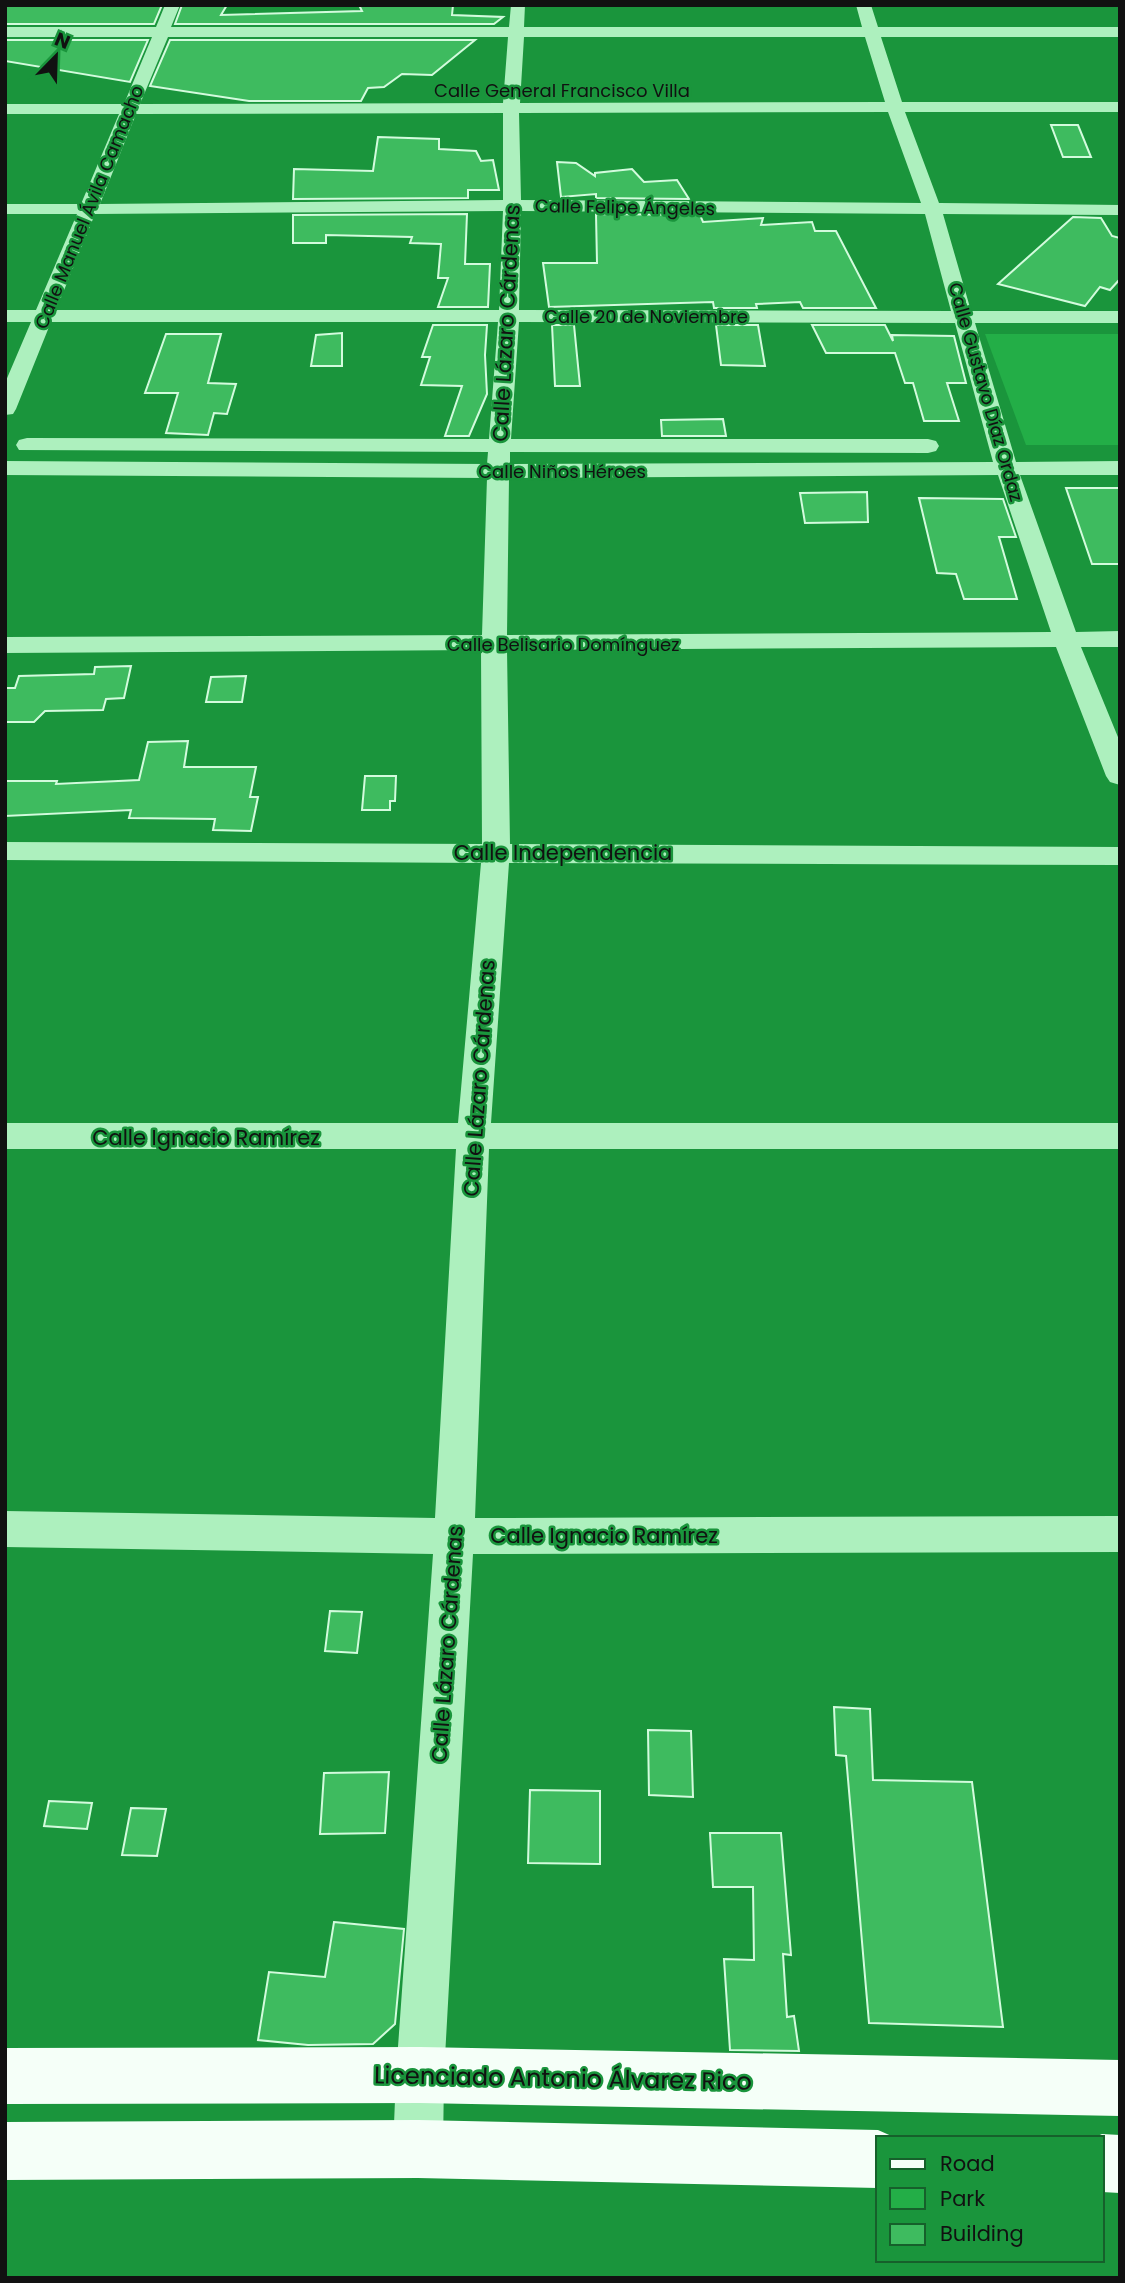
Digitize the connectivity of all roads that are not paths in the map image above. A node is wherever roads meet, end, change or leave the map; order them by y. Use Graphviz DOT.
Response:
graph roads {
  1 [pos="173,5"];
  2 [pos="863,5"];
  3 [pos="517,18"];
  4 [pos="871,31"];
  5 [pos="5,32"];
  6 [pos="162,32"];
  7 [pos="1120,32"];
  8 [pos="1120,107"];
  9 [pos="895,108"];
  10 [pos="5,109"];
  11 [pos="128,110"];
  12 [pos="511,110"];
  13 [pos="512,205"];
  14 [pos="5,209"];
  15 [pos="89,209"];
  16 [pos="933,210"];
  17 [pos="1120,210"];
  18 [pos="509,315"];
  19 [pos="5,316"];
  20 [pos="44,316"];
  21 [pos="963,316"];
  22 [pos="1120,317"];
  23 [pos="5,409"];
  24 [pos="5,445"];
  25 [pos="945,446"];
  26 [pos="972,446"];
  27 [pos="999,446"];
  28 [pos="1026,447"];
  29 [pos="1052,447"];
  30 [pos="1120,448"];
  31 [pos="499,458"];
  32 [pos="5,468"];
  33 [pos="1006,468"];
  34 [pos="1120,468"];
  35 [pos="1120,639"];
  36 [pos="1066,640"];
  37 [pos="5,645"];
  38 [pos="494,645"];
  39 [pos="1120,776"];
  40 [pos="5,851"];
  41 [pos="496,851"];
  42 [pos="1120,856"];
  43 [pos="5,1136"];
  44 [pos="1120,1136"];
  45 [pos="472,1137"];
  46 [pos="5,1529"];
  47 [pos="1120,1534"];
  48 [pos="454,1536"];
  49 [pos="420,2075"];
  50 [pos="5,2076"];
  51 [pos="1120,2088"];
  52 [pos="418,2150"];
  53 [pos="5,2151"];
  54 [pos="876,2159"];
  1 -- 6 [label="street, Calle Manuel Ávila Camacho"];
  2 -- 4 [label="street, Calle Gustavo Díaz Ordaz"];
  3 -- 4 [label="street"];
  3 -- 6 [label="street"];
  3 -- 12 [label="street, Calle Lázaro Cárdenas"];
  4 -- 7 [label="street"];
  4 -- 9 [label="street, Calle Gustavo Díaz Ordaz"];
  5 -- 6 [label="street"];
  6 -- 11 [label="street, Calle Manuel Ávila Camacho"];
  8 -- 9 [label="street, Calle General Francisco Villa"];
  9 -- 12 [label="street, Calle General Francisco Villa"];
  9 -- 16 [label="street, Calle Gustavo Díaz Ordaz"];
  10 -- 11 [label="street, Calle General Francisco Villa"];
  11 -- 12 [label="street, Calle General Francisco Villa"];
  11 -- 15 [label="street, Calle Manuel Ávila Camacho"];
  12 -- 13 [label="street, Calle Lázaro Cárdenas"];
  13 -- 15 [label="street, Calle Felipe Ángeles"];
  13 -- 16 [label="street, Calle Felipe Ángeles"];
  13 -- 18 [label="street, Calle Lázaro Cárdenas"];
  14 -- 15 [label="street, Calle Felipe Ángeles"];
  15 -- 20 [label="street, Calle Manuel Ávila Camacho"];
  16 -- 17 [label="street, Calle Felipe Ángeles"];
  16 -- 21 [label="street, Calle Gustavo Díaz Ordaz"];
  18 -- 20 [label="street, Calle 20 de Noviembre"];
  18 -- 21 [label="street, Calle 20 de Noviembre"];
  18 -- 31 [label="street, Calle Lázaro Cárdenas"];
  19 -- 20 [label="street, Calle 20 de Noviembre"];
  20 -- 23 [label="street, Calle Manuel Ávila Camacho"];
  21 -- 22 [label="street, Calle 20 de Noviembre"];
  21 -- 27 [label="street, Calle Gustavo Díaz Ordaz"];
  24 -- 31 [label="street, Calle Niños Héroes"];
  25 -- 31 [label="street, Calle Niños Héroes"];
  26 -- 27 [label="street"];
  27 -- 28 [label="street"];
  27 -- 33 [label="street, Calle Gustavo Díaz Ordaz"];
  29 -- 30 [label="street"];
  31 -- 32 [label="street, Calle Niños Héroes"];
  31 -- 33 [label="street, Calle Niños Héroes"];
  31 -- 38 [label="street, Calle Lázaro Cárdenas"];
  33 -- 34 [label="street, Calle Niños Héroes"];
  33 -- 36 [label="street, Calle Gustavo Díaz Ordaz"];
  35 -- 36 [label="street, Calle Belisario Domínguez"];
  36 -- 38 [label="street, Calle Belisario Domínguez"];
  36 -- 39 [label="street, Calle Gustavo Díaz Ordaz"];
  37 -- 38 [label="street, Calle Belisario Domínguez"];
  38 -- 41 [label="street, Calle Lázaro Cárdenas"];
  40 -- 41 [label="street, Calle Independencia"];
  41 -- 42 [label="street, Calle Independencia"];
  41 -- 45 [label="street, Calle Lázaro Cárdenas"];
  43 -- 45 [label="street, Calle Ignacio Ramírez"];
  44 -- 45 [label="street, Calle Ignacio Ramírez"];
  45 -- 48 [label="street, Calle Lázaro Cárdenas"];
  46 -- 48 [label="street, Calle Ignacio Ramírez"];
  47 -- 48 [label="street, Calle Ignacio Ramírez"];
  48 -- 49 [label="street, Calle Lázaro Cárdenas"];
  49 -- 50 [label="main road, Licenciado Antonio Álvarez Rico"];
  49 -- 51 [label="main road, Licenciado Antonio Álvarez Rico"];
  49 -- 52 [label="street, Calle Lázaro Cárdenas"];
  52 -- 53 [label="main road"];
  52 -- 54 [label="main road"];
}
